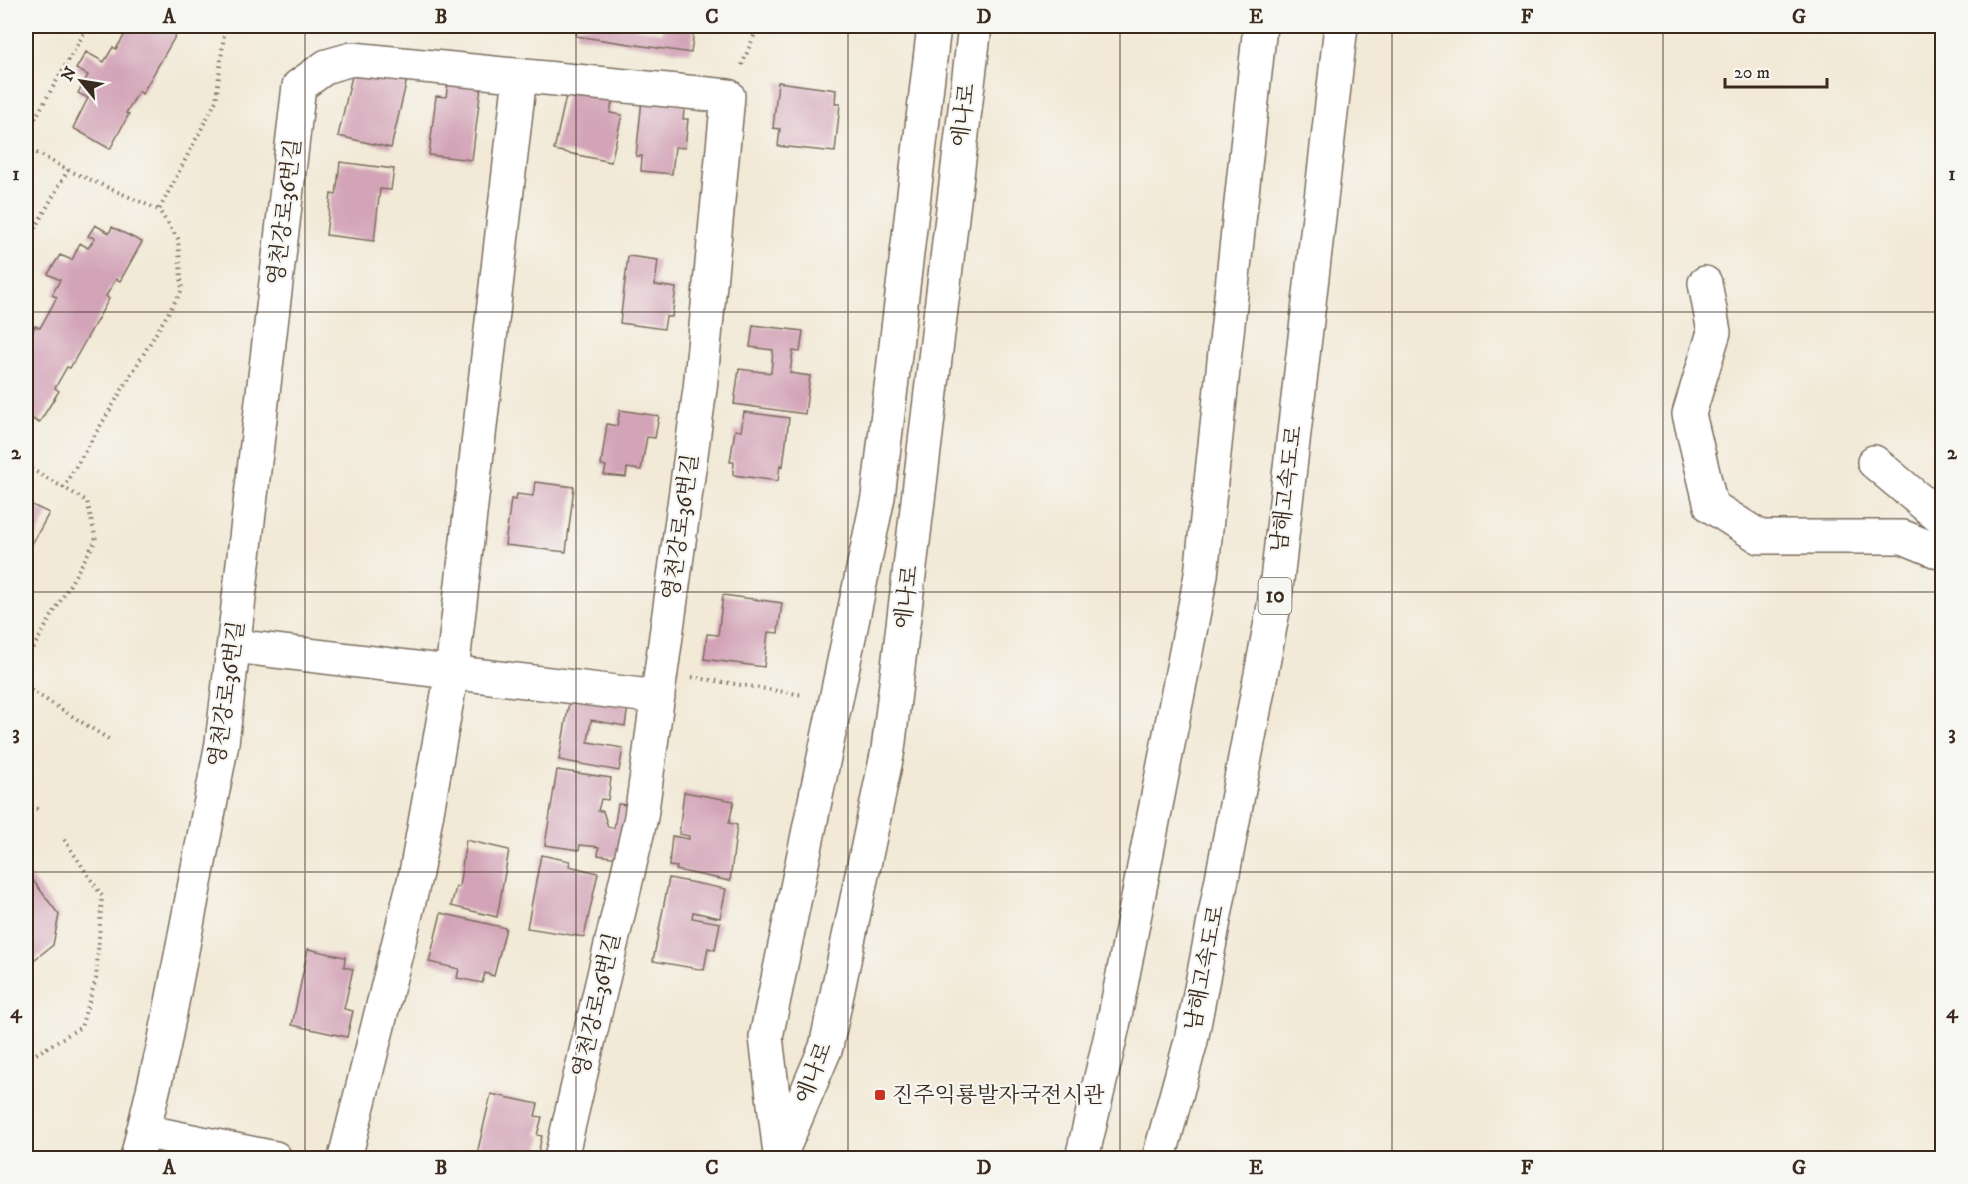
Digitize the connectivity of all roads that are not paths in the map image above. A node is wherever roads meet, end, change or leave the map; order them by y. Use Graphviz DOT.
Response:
graph roads {
  1 [pos="934,26"];
  2 [pos="975,26"];
  3 [pos="1260,26"];
  4 [pos="1341,26"];
  5 [pos="520,76"];
  6 [pos="1705,283"];
  7 [pos="1874,462"];
  8 [pos="1942,519"];
  9 [pos="1942,552"];
  10 [pos="234,645"];
  11 [pos="452,672"];
  12 [pos="659,684"];
  13 [pos="140,1145"];
  14 [pos="780,1157"];
  15 [pos="274,1158"];
  16 [pos="345,1158"];
  17 [pos="561,1158"];
  18 [pos="1082,1158"];
  19 [pos="1159,1158"];
  1 -- 14 [label="main road, 에나로"];
  2 -- 14 [label="main road, 에나로"];
  3 -- 18 [label="main road"];
  4 -- 19 [label="main road, 남해고속도로 / 10"];
  5 -- 10 [label="main road, 영천강로36번길"];
  5 -- 11 [label="main road"];
  5 -- 12 [label="main road, 영천강로36번길"];
  6 -- 9 [label="main road"];
  7 -- 8 [label="main road"];
  10 -- 11 [label="main road"];
  10 -- 13 [label="main road, 영천강로36번길"];
  11 -- 12 [label="main road"];
  11 -- 16 [label="main road"];
  12 -- 17 [label="main road, 영천강로36번길"];
  13 -- 15 [label="main road, 영천강로36번길"];
}
